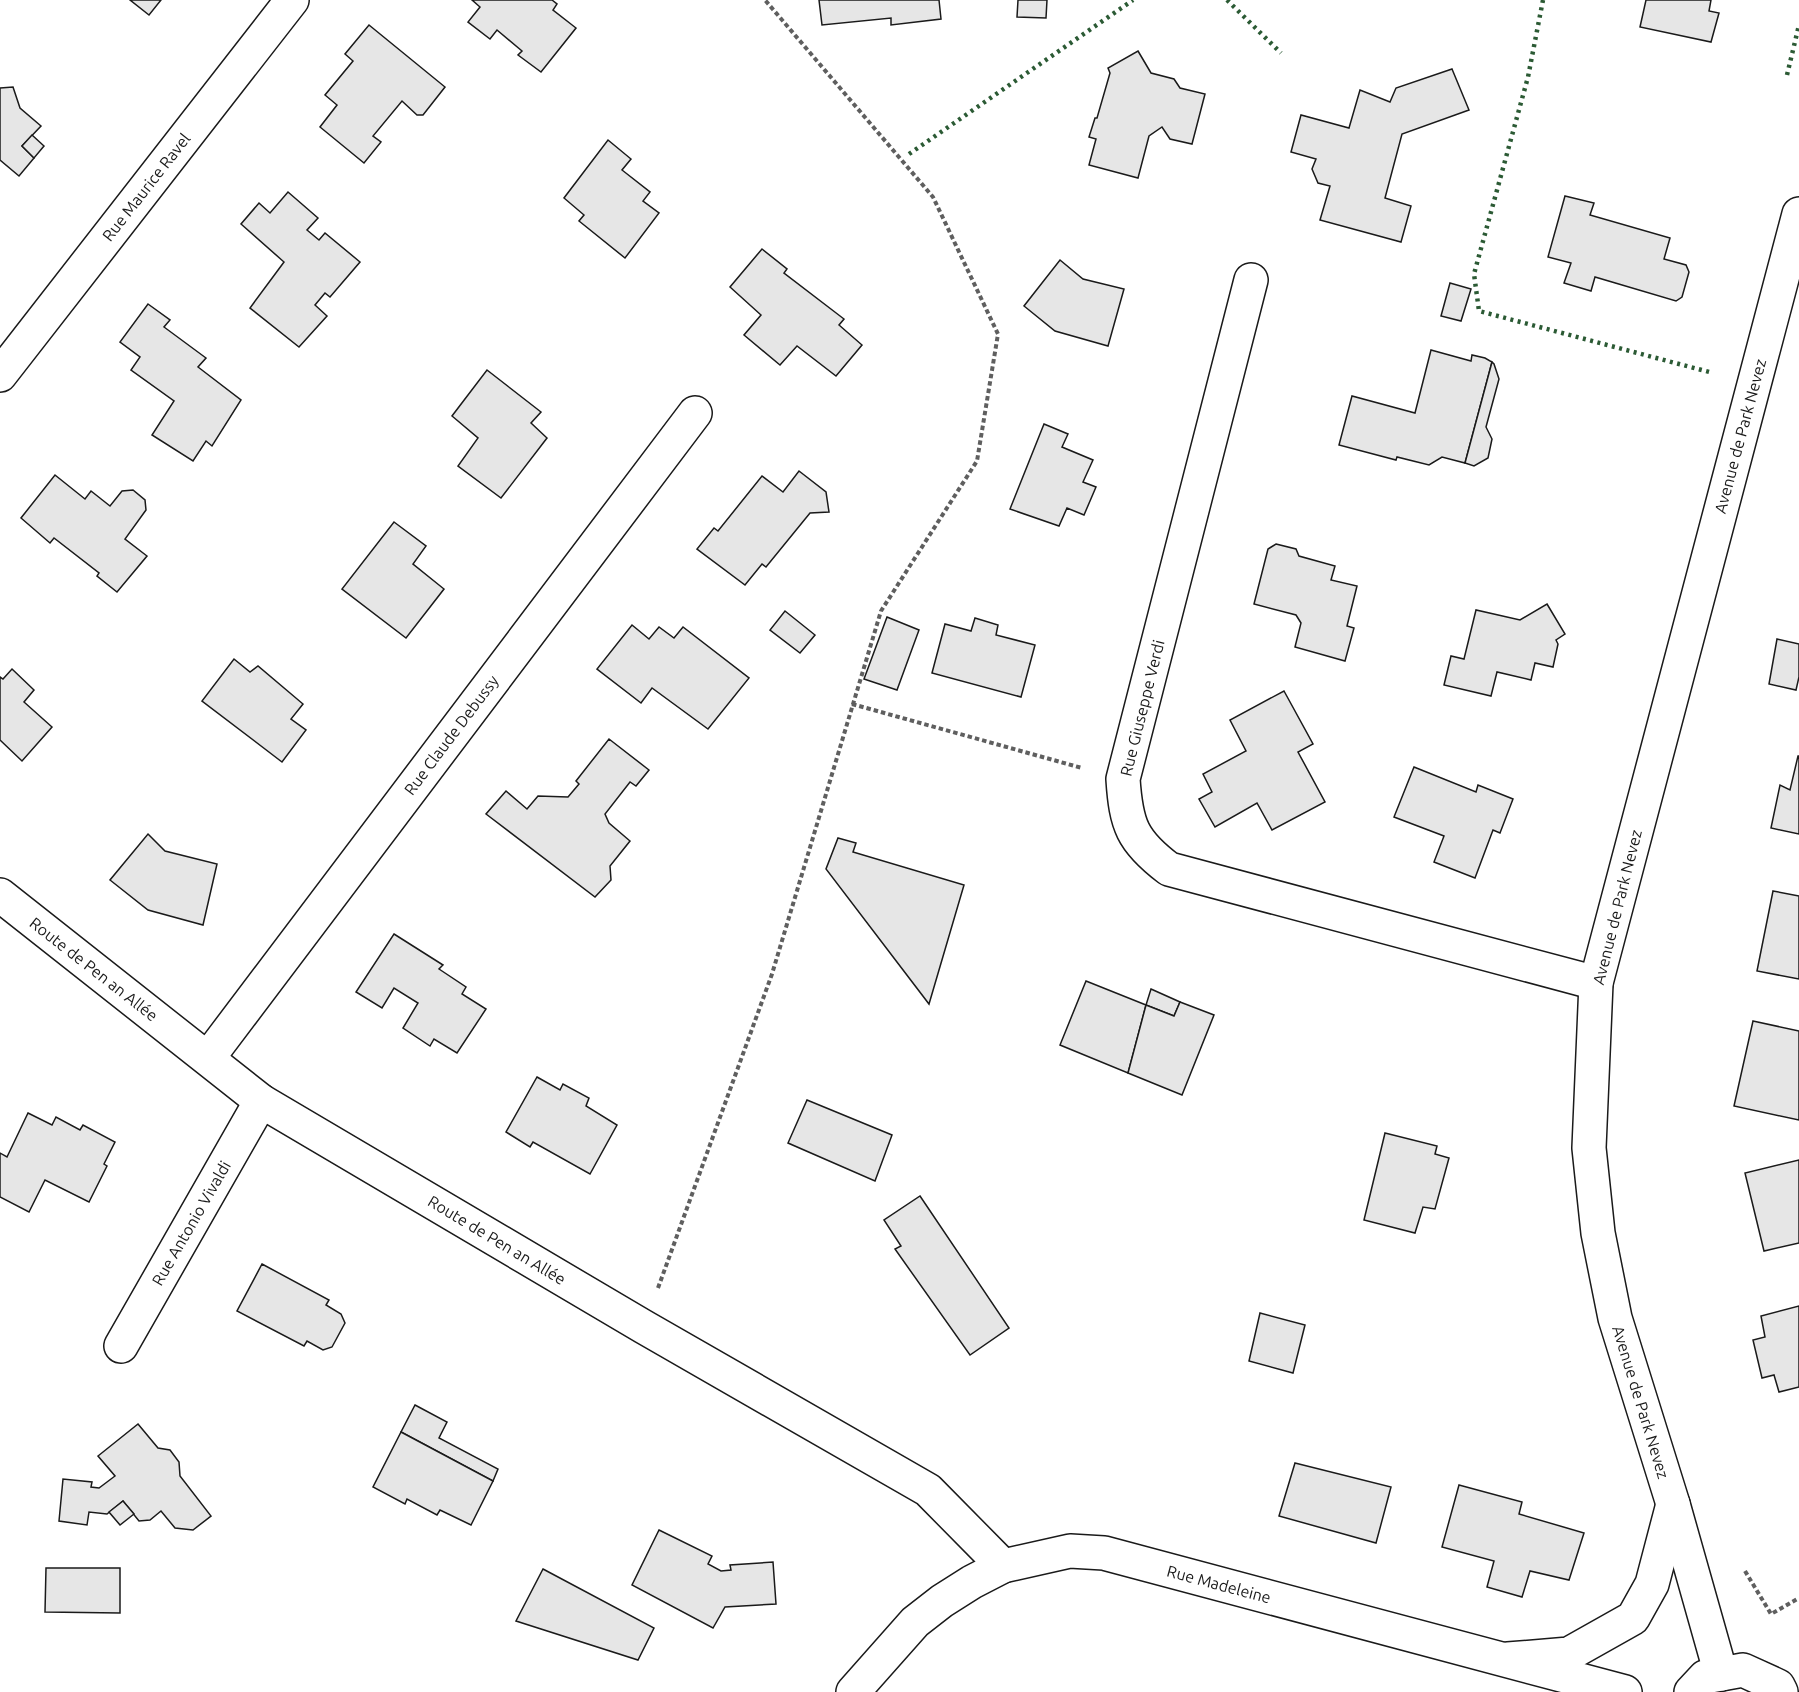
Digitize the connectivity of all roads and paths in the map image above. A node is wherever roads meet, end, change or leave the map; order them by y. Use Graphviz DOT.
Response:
graph roads {
  1 [pos="292,0"];
  2 [pos="765,0"];
  3 [pos="1799,214"];
  4 [pos="1251,280"];
  5 [pos="0,375"];
  6 [pos="695,412"];
  7 [pos="852,704"];
  8 [pos="1123,779"];
  9 [pos="0,895"];
  10 [pos="1596,982"];
  11 [pos="208,1058"];
  12 [pos="261,1101"];
  13 [pos="644,1327"];
  14 [pos="121,1346"];
  15 [pos="1672,1504"];
  16 [pos="1003,1566"];
  17 [pos="1745,1570"];
  18 [pos="1799,1598"];
  19 [pos="1501,1659"];
  20 [pos="1721,1674"];
  21 [pos="853,1692"];
  22 [pos="1625,1692"];
  23 [pos="1691,1692"];
  24 [pos="1781,1692"];
  1 -- 5 [label="street, Rue Maurice Ravel"];
  2 -- 7 [label="path"];
  3 -- 10 [label="street, Avenue de Park Nevez"];
  4 -- 8 [label="street, Rue Giuseppe Verdi"];
  6 -- 11 [label="street, Rue Claude Debussy"];
  7 -- 8 [label="path"];
  7 -- 13 [label="path"];
  8 -- 10 [label="street, Rue Giuseppe Verdi"];
  9 -- 11 [label="street, Route de Pen an Allée"];
  10 -- 15 [label="street, Avenue de Park Nevez"];
  11 -- 12 [label="street, Route de Pen an Allée"];
  12 -- 13 [label="street, Route de Pen an Allée"];
  12 -- 14 [label="street, Rue Antonio Vivaldi"];
  13 -- 16 [label="street, Route de Pen an Allée"];
  15 -- 19 [label="street"];
  15 -- 20 [label="street, Avenue de Park Nevez"];
  16 -- 19 [label="street, Rue Madeleine"];
  16 -- 21 [label="street, Rue Madeleine"];
  17 -- 18 [label="path"];
  19 -- 22 [label="street, Rue Madeleine"];
  20 -- 23 [label="street"];
  20 -- 24 [label="street"];
}
